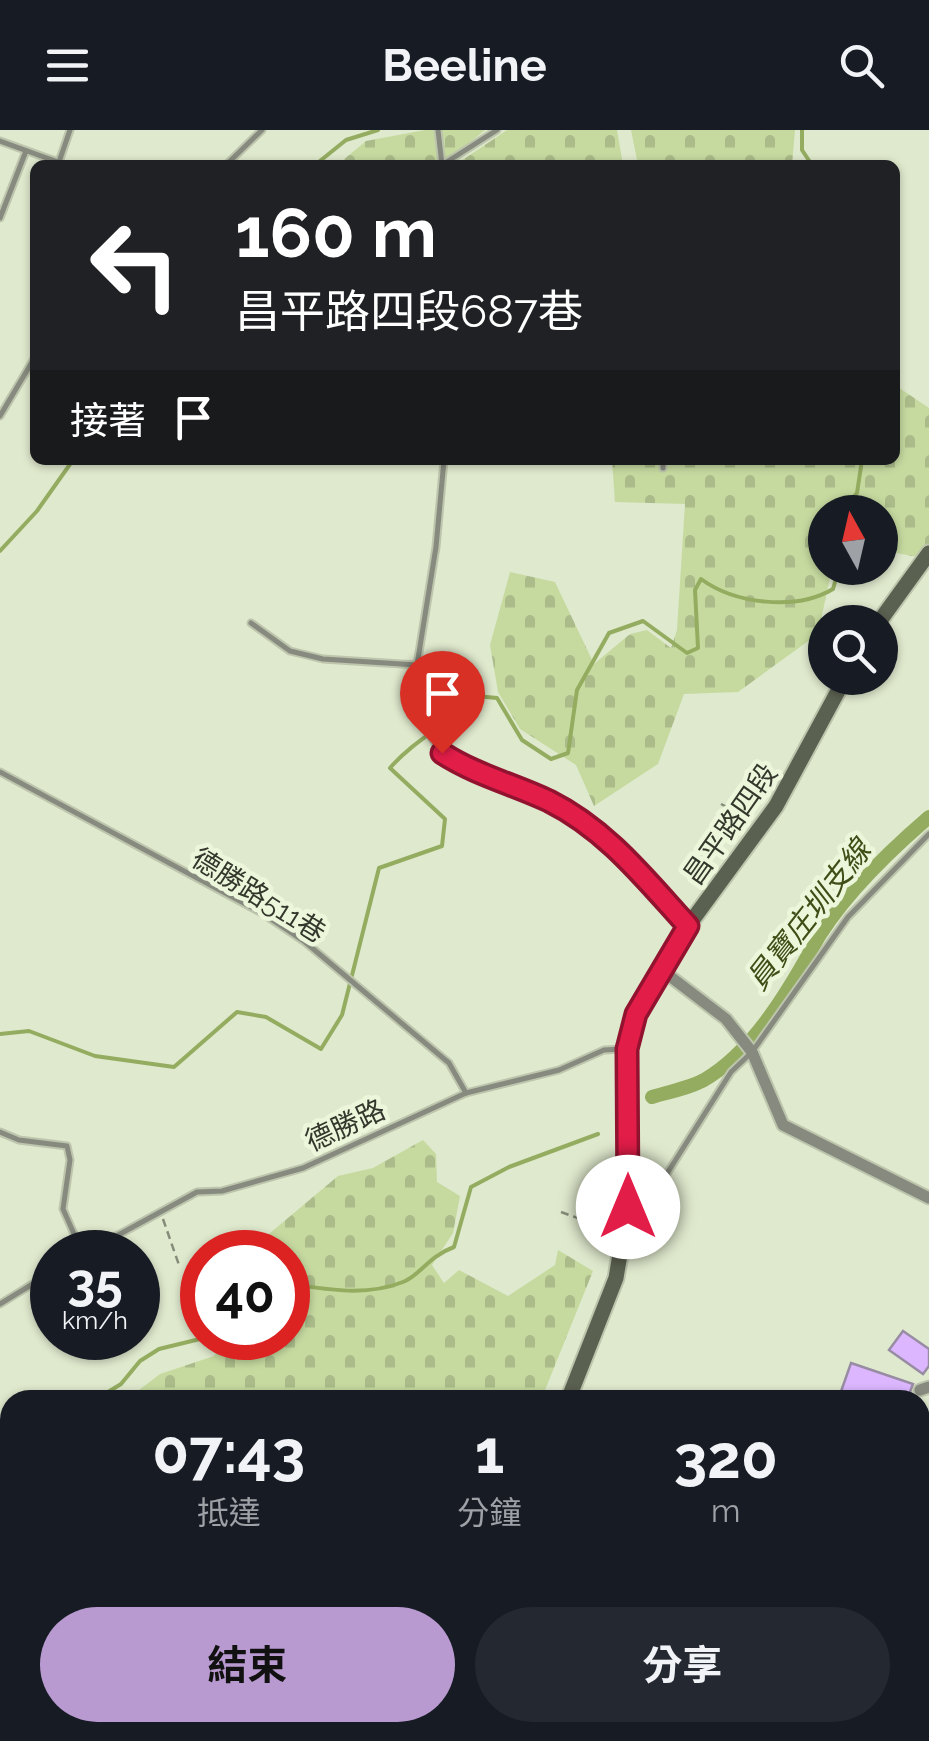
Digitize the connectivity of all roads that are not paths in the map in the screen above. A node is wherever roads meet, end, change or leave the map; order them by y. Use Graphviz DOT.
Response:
graph roads {
  1 [pos="70,130"];
  2 [pos="262,130"];
  3 [pos="438,130"];
  4 [pos="496,130"];
  5 [pos="0,141"];
  6 [pos="26,150"];
  7 [pos="52,160"];
  8 [pos="63,160"];
  9 [pos="231,160"];
  10 [pos="441,160"];
  11 [pos="449,160"];
  12 [pos="0,218"];
  13 [pos="30,365"];
  14 [pos="0,414"];
  15 [pos="444,465"];
  16 [pos="663,465"];
  17 [pos="664,468"];
  18 [pos="929,553"];
  19 [pos="891,605"];
  20 [pos="251,622"];
  21 [pos="417,664"];
  22 [pos="837,695"];
  23 [pos="0,772"];
  24 [pos="929,834"];
  25 [pos="688,926"];
  26 [pos="664,971"];
  27 [pos="627,1049"];
  28 [pos="752,1052"];
  29 [pos="466,1093"];
  30 [pos="0,1132"];
  31 [pos="929,1198"];
  32 [pos="73,1230"];
  33 [pos="126,1230"];
  34 [pos="616,1278"];
  35 [pos="30,1286"];
  36 [pos="0,1304"];
  37 [pos="572,1390"];
  1 -- 8 [label="lane"];
  2 -- 9 [label="lane"];
  3 -- 10 [label="lane"];
  4 -- 11 [label="lane"];
  5 -- 6 [label="lane"];
  6 -- 7 [label="lane"];
  6 -- 12 [label="lane"];
  13 -- 14 [label="lane"];
  15 -- 21 [label="lane"];
  16 -- 17 [label="lane"];
  18 -- 19 [label="street"];
  20 -- 21 [label="lane"];
  21 -- 25 [label="lane"];
  22 -- 25 [label="street, 昌平路四段"];
  23 -- 29 [label="lane, 德勝路511巷"];
  24 -- 28 [label="lane"];
  25 -- 26 [label="street, 昌平路四段"];
  26 -- 27 [label="street, 昌平路四段"];
  26 -- 28 [label="street"];
  27 -- 29 [label="lane, 德勝路"];
  27 -- 34 [label="street, 昌平路四段"];
  28 -- 31 [label="street"];
  28 -- 34 [label="lane"];
  29 -- 33 [label="lane, 德勝路"];
  30 -- 32 [label="lane"];
  34 -- 37 [label="street, 昌平路四段"];
  35 -- 36 [label="lane"];
}
